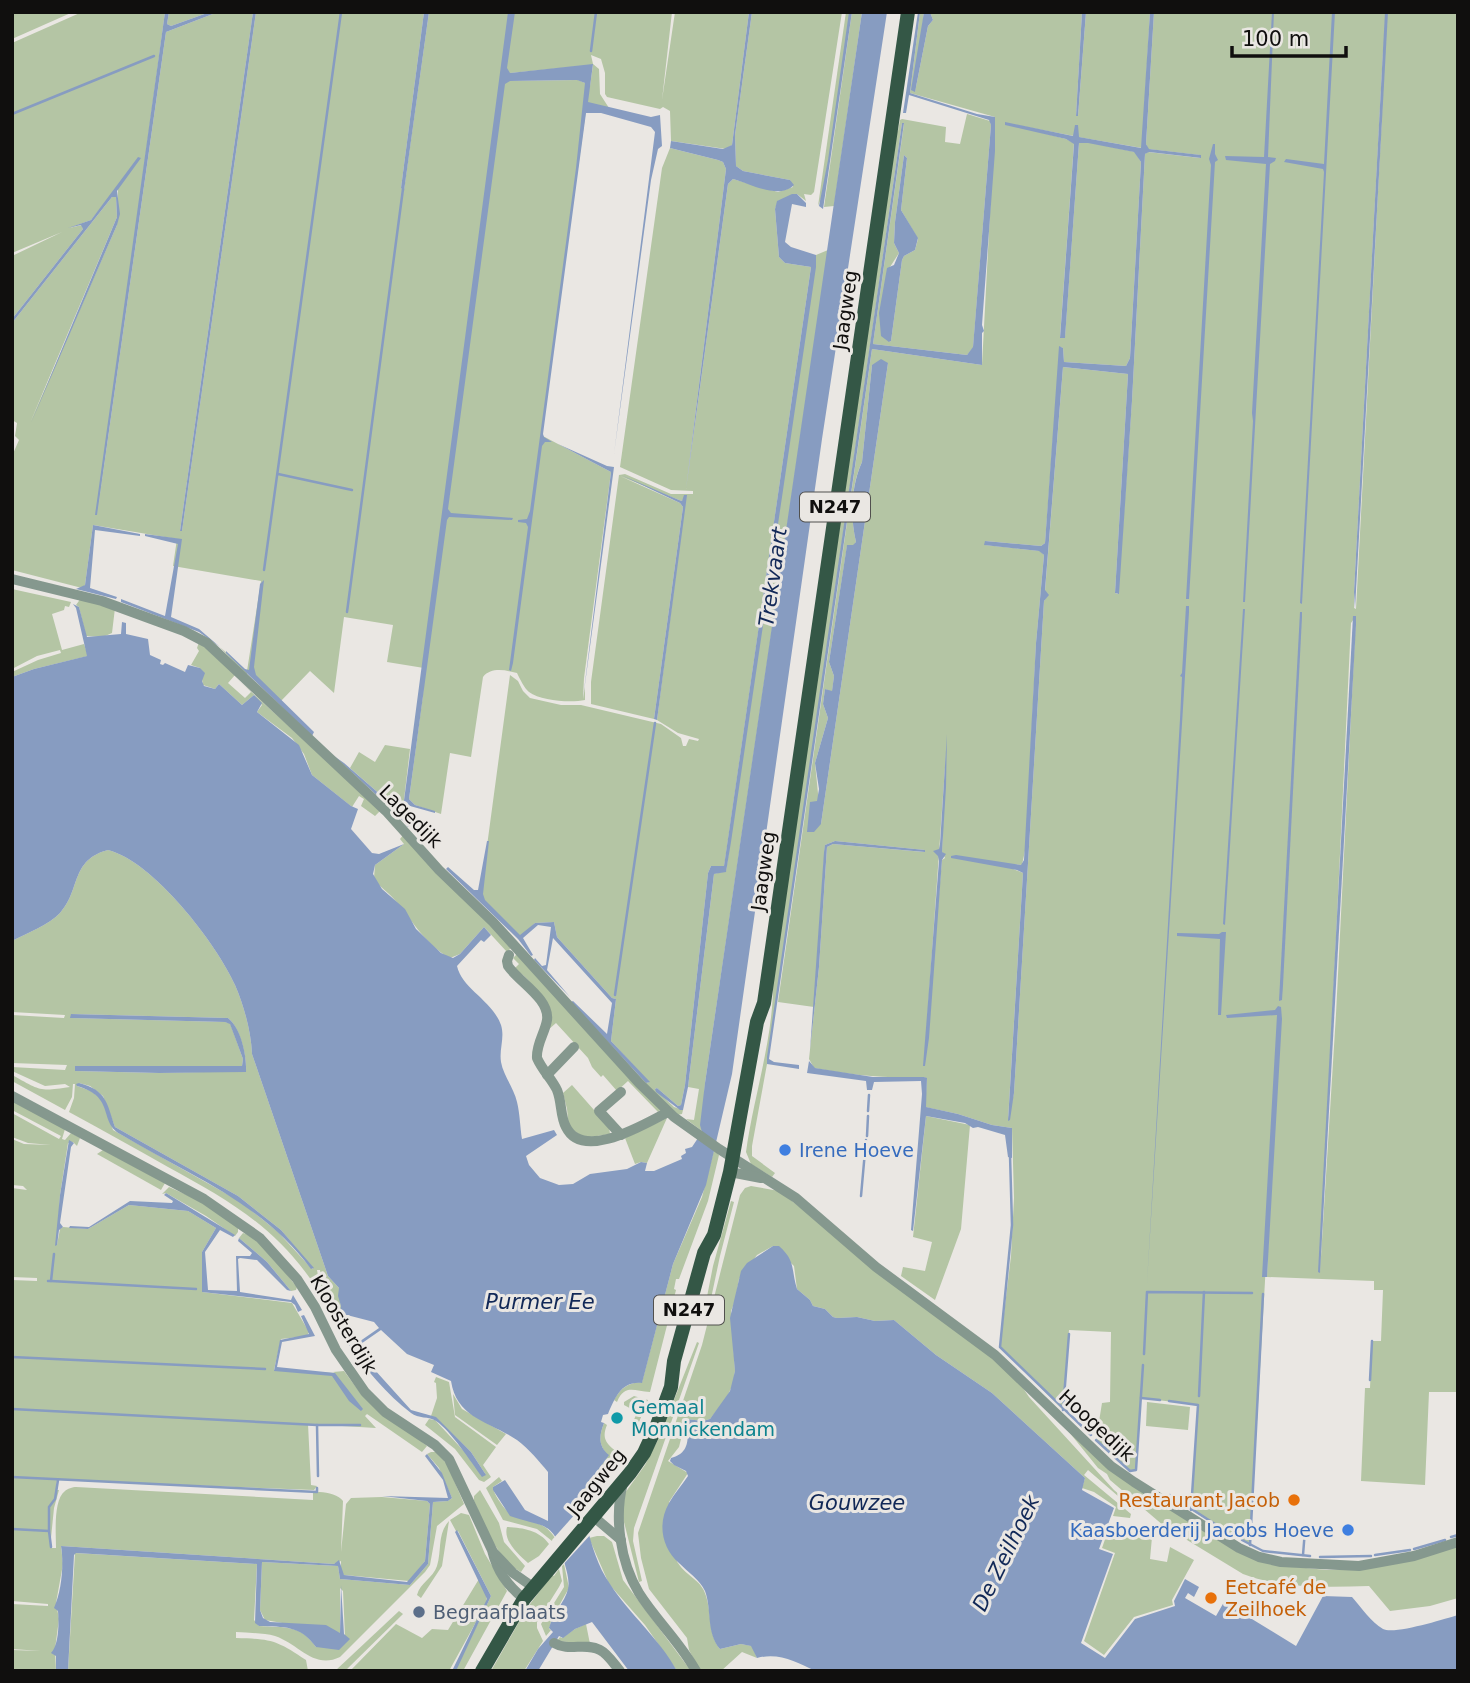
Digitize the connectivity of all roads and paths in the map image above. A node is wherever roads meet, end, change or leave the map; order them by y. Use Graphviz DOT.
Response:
graph roads {
  1 [pos="908,12"];
  2 [pos="12,579"];
  3 [pos="509,955"];
  4 [pos="574,1047"];
  5 [pos="547,1075"];
  6 [pos="621,1092"];
  7 [pos="12,1096"];
  8 [pos="668,1112"];
  9 [pos="621,1135"];
  10 [pos="732,1165"];
  11 [pos="624,1481"];
  12 [pos="596,1515"];
  13 [pos="621,1534"];
  14 [pos="1458,1542"];
  15 [pos="492,1550"];
  16 [pos="533,1587"];
  17 [pos="524,1599"];
  18 [pos="554,1643"];
  19 [pos="482,1671"];
  20 [pos="620,1671"];
  21 [pos="696,1671"];
  1 -- 10 [label="main road, Jaagweg / N247"];
  2 -- 8 [label="street, Lagedijk"];
  3 -- 5 [label="street"];
  4 -- 5 [label="street"];
  5 -- 9 [label="street"];
  6 -- 9 [label="street"];
  7 -- 15 [label="street, Kloosterdijk"];
  8 -- 9 [label="street"];
  8 -- 10 [label="street, Lagedijk"];
  10 -- 11 [label="main road, Jaagweg / N247"];
  10 -- 14 [label="street, Hoogedijk"];
  11 -- 12 [label="main road, Jaagweg / N247"];
  11 -- 13 [label="street"];
  12 -- 13 [label="street"];
  12 -- 16 [label="main road, Jaagweg / N247"];
  13 -- 21 [label="street"];
  15 -- 16 [label="street, Kloosterdijk"];
  15 -- 17 [label="street, Kloosterdijk"];
  16 -- 17 [label="main road, Jaagweg / N247"];
  17 -- 19 [label="main road, Jaagweg / N247"];
  18 -- 20 [label="street"];
}
